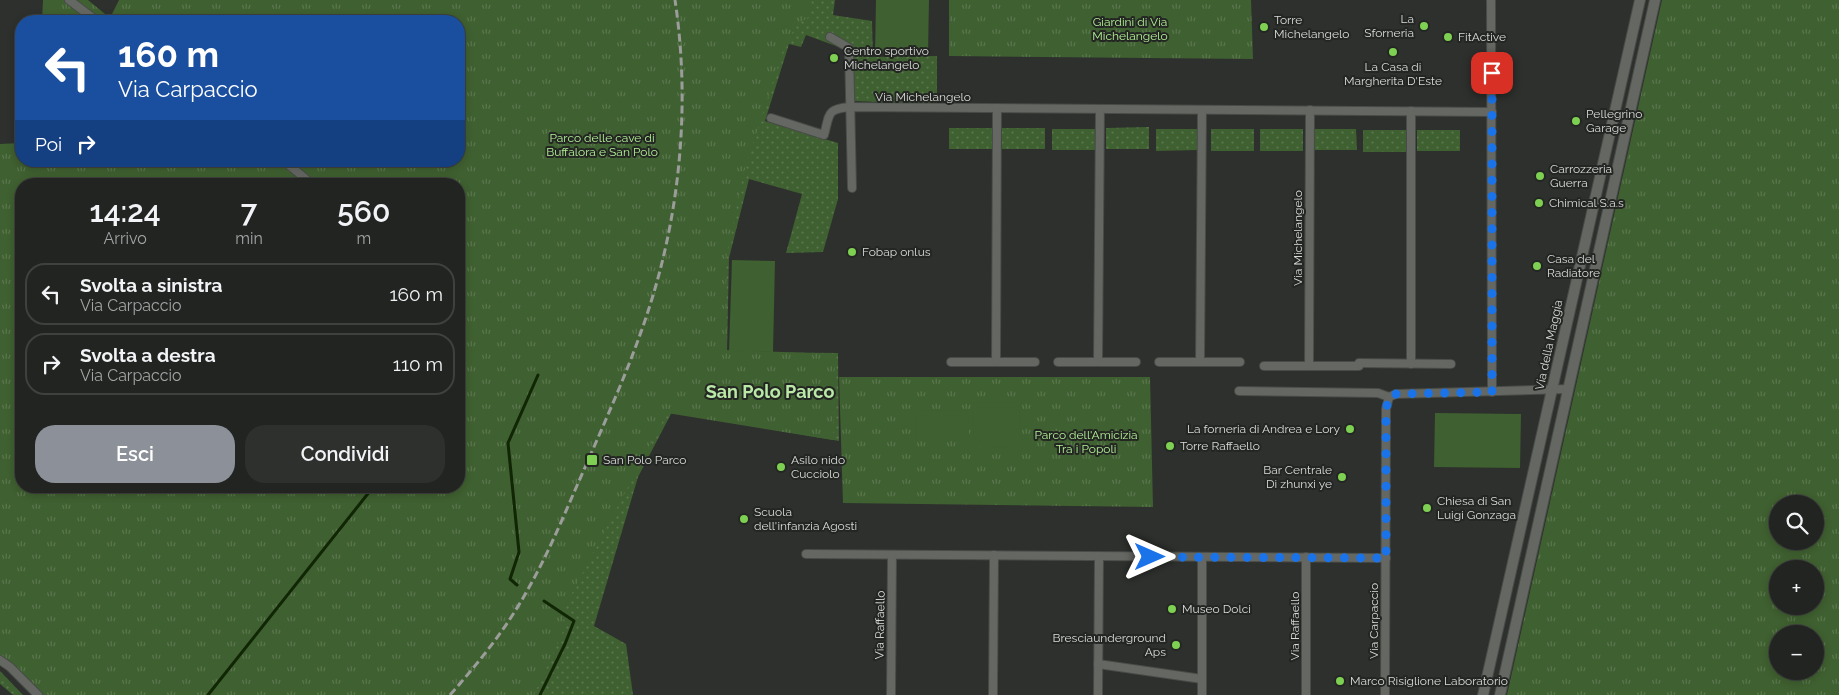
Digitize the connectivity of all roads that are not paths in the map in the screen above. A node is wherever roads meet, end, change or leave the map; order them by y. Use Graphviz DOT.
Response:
graph roads {
  1 [pos="69,0"];
  2 [pos="1491,0"];
  3 [pos="1640,0"];
  4 [pos="1655,0"];
  5 [pos="89,15"];
  6 [pos="830,37"];
  7 [pos="850,107"];
  8 [pos="997,108"];
  9 [pos="1100,109"];
  10 [pos="1202,110"];
  11 [pos="1310,110"];
  12 [pos="1411,111"];
  13 [pos="1492,112"];
  14 [pos="771,118"];
  15 [pos="291,167"];
  16 [pos="305,178"];
  17 [pos="852,188"];
  18 [pos="951,362"];
  19 [pos="996,362"];
  20 [pos="1035,362"];
  21 [pos="1058,362"];
  22 [pos="1098,362"];
  23 [pos="1136,362"];
  24 [pos="1159,362"];
  25 [pos="1200,362"];
  26 [pos="1240,362"];
  27 [pos="1411,364"];
  28 [pos="1451,364"];
  29 [pos="1264,366"];
  30 [pos="1309,366"];
  31 [pos="1553,390"];
  32 [pos="1568,390"];
  33 [pos="1239,391"];
  34 [pos="1492,392"];
  35 [pos="1389,397"];
  36 [pos="806,554"];
  37 [pos="892,555"];
  38 [pos="994,556"];
  39 [pos="1099,556"];
  40 [pos="1202,557"];
  41 [pos="1306,557"];
  42 [pos="1386,558"];
  43 [pos="0,660"];
  44 [pos="1098,664"];
  45 [pos="1202,679"];
  46 [pos="38,695"];
  47 [pos="891,695"];
  48 [pos="994,695"];
  49 [pos="1098,695"];
  50 [pos="1202,695"];
  51 [pos="1306,695"];
  52 [pos="1385,695"];
  53 [pos="1484,695"];
  54 [pos="1500,695"];
  1 -- 5 [label="street"];
  2 -- 13 [label="street"];
  3 -- 31 [label="street, Via della Maggia"];
  4 -- 32 [label="street"];
  6 -- 7 [label="street"];
  7 -- 8 [label="street, Via Michelangelo"];
  7 -- 14 [label="street, Via Michelangelo"];
  7 -- 17 [label="street"];
  8 -- 9 [label="street, Via Michelangelo"];
  8 -- 19 [label="street"];
  9 -- 10 [label="street, Via Michelangelo"];
  9 -- 22 [label="street"];
  10 -- 11 [label="street, Via Michelangelo"];
  10 -- 25 [label="street"];
  11 -- 12 [label="street, Via Michelangelo"];
  11 -- 30 [label="street, Via Michelangelo"];
  12 -- 13 [label="street, Via Michelangelo"];
  12 -- 27 [label="street"];
  13 -- 34 [label="street"];
  15 -- 16 [label="street"];
  18 -- 19 [label="street"];
  19 -- 20 [label="street"];
  21 -- 22 [label="street"];
  22 -- 23 [label="street"];
  24 -- 25 [label="street"];
  25 -- 26 [label="street"];
  27 -- 28 [label="street"];
  27 -- 30 [label="street"];
  29 -- 30 [label="street"];
  31 -- 32 [label="street"];
  31 -- 34 [label="street"];
  31 -- 53 [label="street, Via della Maggia"];
  32 -- 54 [label="street"];
  33 -- 35 [label="street"];
  34 -- 35 [label="street"];
  35 -- 42 [label="street, Via Carpaccio"];
  36 -- 37 [label="street"];
  37 -- 38 [label="street"];
  37 -- 47 [label="street, Via Raffaello"];
  38 -- 39 [label="street"];
  38 -- 48 [label="street"];
  39 -- 40 [label="street"];
  39 -- 44 [label="street"];
  40 -- 41 [label="street"];
  40 -- 45 [label="street"];
  41 -- 42 [label="street"];
  41 -- 51 [label="street, Via Raffaello"];
  42 -- 52 [label="street, Via Carpaccio"];
  43 -- 46 [label="street"];
  44 -- 45 [label="street"];
  44 -- 49 [label="street"];
  45 -- 50 [label="street"];
}
